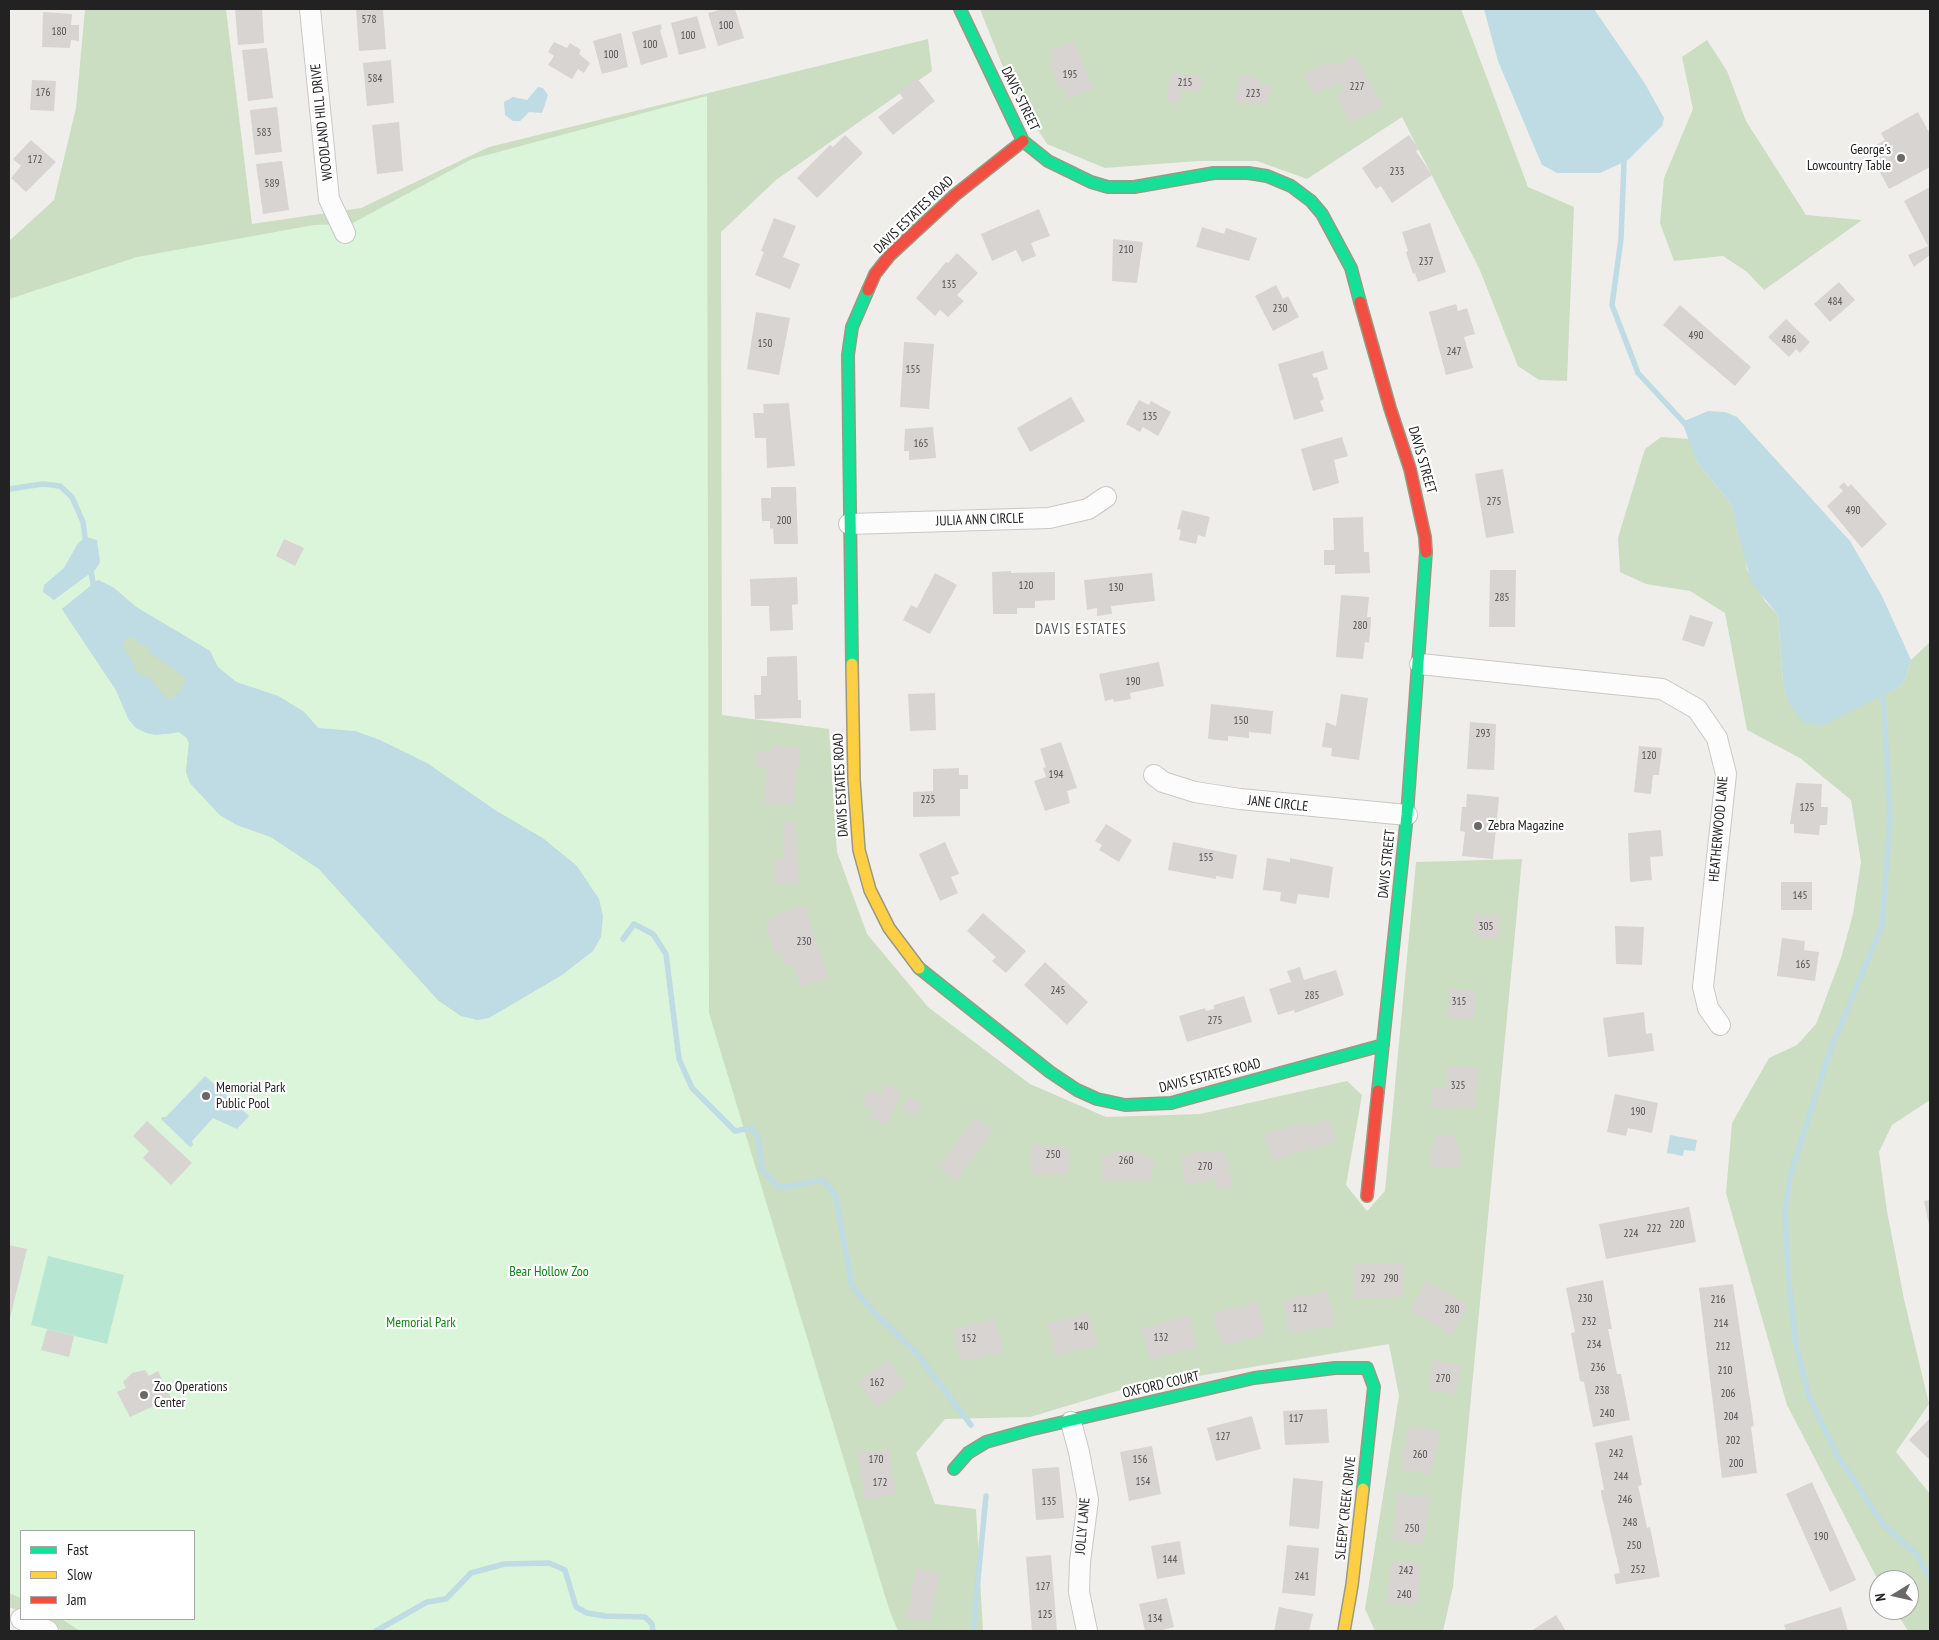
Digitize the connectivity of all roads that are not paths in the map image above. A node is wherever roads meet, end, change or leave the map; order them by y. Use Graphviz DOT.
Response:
graph roads {
  1 [pos="310,9"];
  2 [pos="960,9"];
  3 [pos="1023,141"];
  4 [pos="345,233"];
  5 [pos="1106,497"];
  6 [pos="850,524"];
  7 [pos="1420,664"];
  8 [pos="1154,775"];
  9 [pos="1407,815"];
  10 [pos="1720,1025"];
  11 [pos="1383,1045"];
  12 [pos="1367,1196"];
  13 [pos="1374,1387"];
  14 [pos="1071,1422"];
  15 [pos="954,1469"];
  16 [pos="23,1620"];
  17 [pos="48,1631"];
  18 [pos="1087,1631"];
  19 [pos="1344,1631"];
  1 -- 4 [label="street, WOODLAND HILL DRIVE"];
  2 -- 3 [label="street, DAVIS STREET"];
  3 -- 6 [label="street, DAVIS ESTATES ROAD"];
  3 -- 7 [label="street, DAVIS STREET"];
  5 -- 6 [label="street, JULIA ANN CIRCLE"];
  6 -- 11 [label="street, DAVIS ESTATES ROAD"];
  7 -- 9 [label="street, DAVIS STREET"];
  7 -- 10 [label="street, HEATHERWOOD LANE"];
  8 -- 9 [label="street, JANE CIRCLE"];
  9 -- 11 [label="street, DAVIS STREET"];
  11 -- 12 [label="street, DAVIS STREET"];
  13 -- 14 [label="street, OXFORD COURT"];
  13 -- 19 [label="street, SLEEPY CREEK DRIVE"];
  14 -- 15 [label="street, OXFORD COURT"];
  14 -- 18 [label="street, JOLLY LANE"];
  16 -- 17 [label="street"];
}
